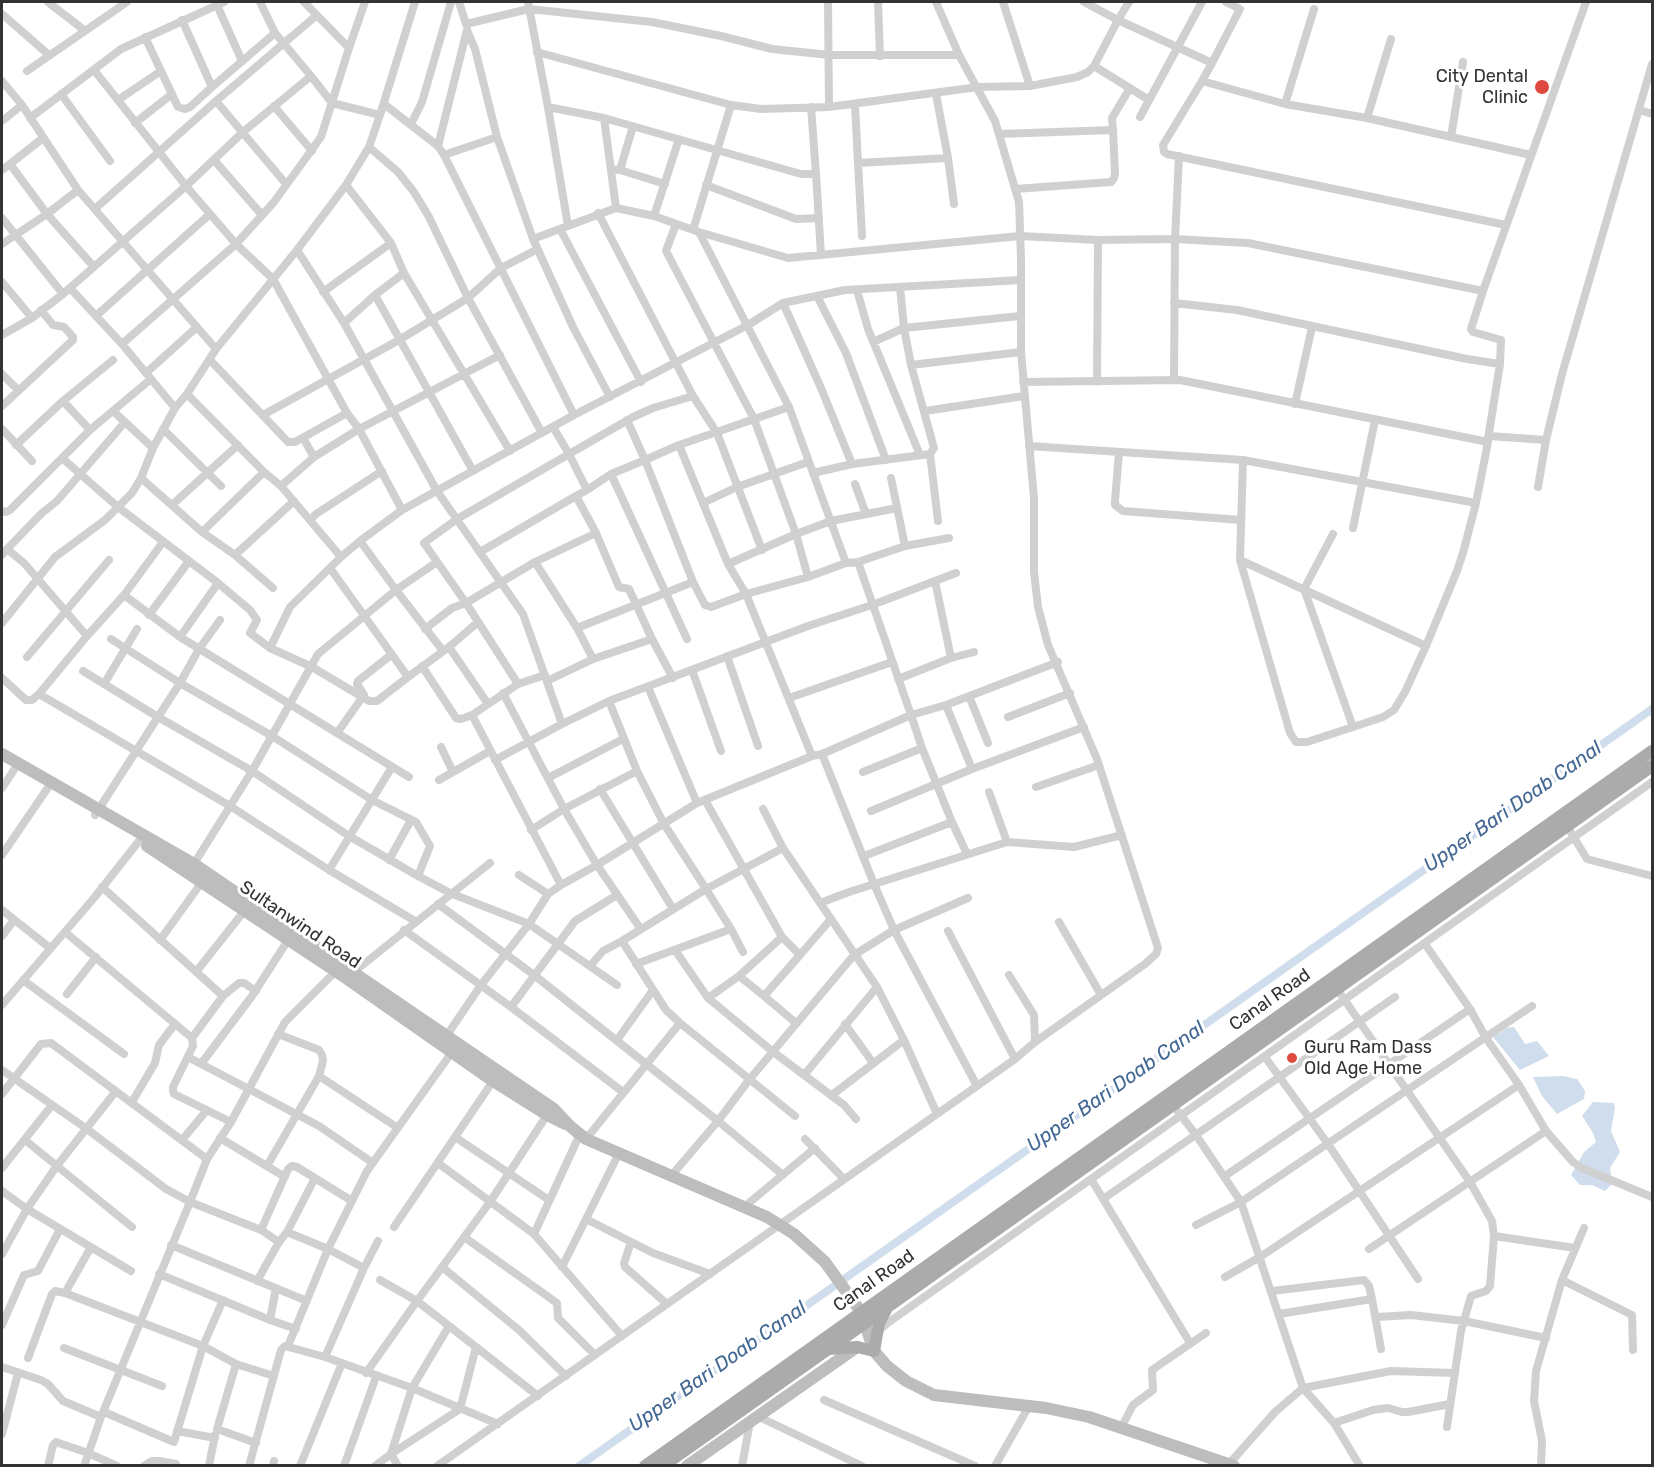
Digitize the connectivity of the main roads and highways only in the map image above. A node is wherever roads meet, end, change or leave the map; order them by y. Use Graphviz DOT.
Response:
graph roads {
  1 [pos="1653,751"];
  2 [pos="2,754"];
  3 [pos="2,763"];
  4 [pos="1653,766"];
  5 [pos="97,812"];
  6 [pos="191,868"];
  7 [pos="291,935"];
  8 [pos="345,971"];
  9 [pos="579,1133"];
  10 [pos="890,1304"];
  11 [pos="862,1318"];
  12 [pos="857,1347"];
  13 [pos="826,1350"];
  14 [pos="874,1351"];
  15 [pos="1231,1465"];
  16 [pos="645,1466"];
  17 [pos="663,1466"];
  18 [pos="687,1466"];
  1 -- 11 [label="main road, Canal Road"];
  2 -- 5 [label="main road"];
  3 -- 5 [label="main road, Sultanwind Road"];
  4 -- 10 [label="main road, Canal Road"];
  5 -- 6 [label="main road"];
  5 -- 6 [label="main road, Sultanwind Road"];
  6 -- 7 [label="main road"];
  6 -- 7 [label="main road, Sultanwind Road"];
  7 -- 8 [label="main road, Sultanwind Road"];
  8 -- 9 [label="main road, Sultanwind Road"];
  8 -- 9 [label="main road"];
  9 -- 11 [label="main road, Sultanwind Road"];
  10 -- 11 [label="main road, Canal Road"];
  10 -- 14 [label="main road"];
  11 -- 13 [label="main road, Canal Road"];
  11 -- 14 [label="main road, Sultanwind Road"];
  11 -- 16 [label="main road, Canal Road"];
  12 -- 13 [label="main road"];
  12 -- 14 [label="main road"];
  12 -- 18 [label="main road"];
  13 -- 17 [label="main road, Canal Road"];
  14 -- 15 [label="main road"];
}
